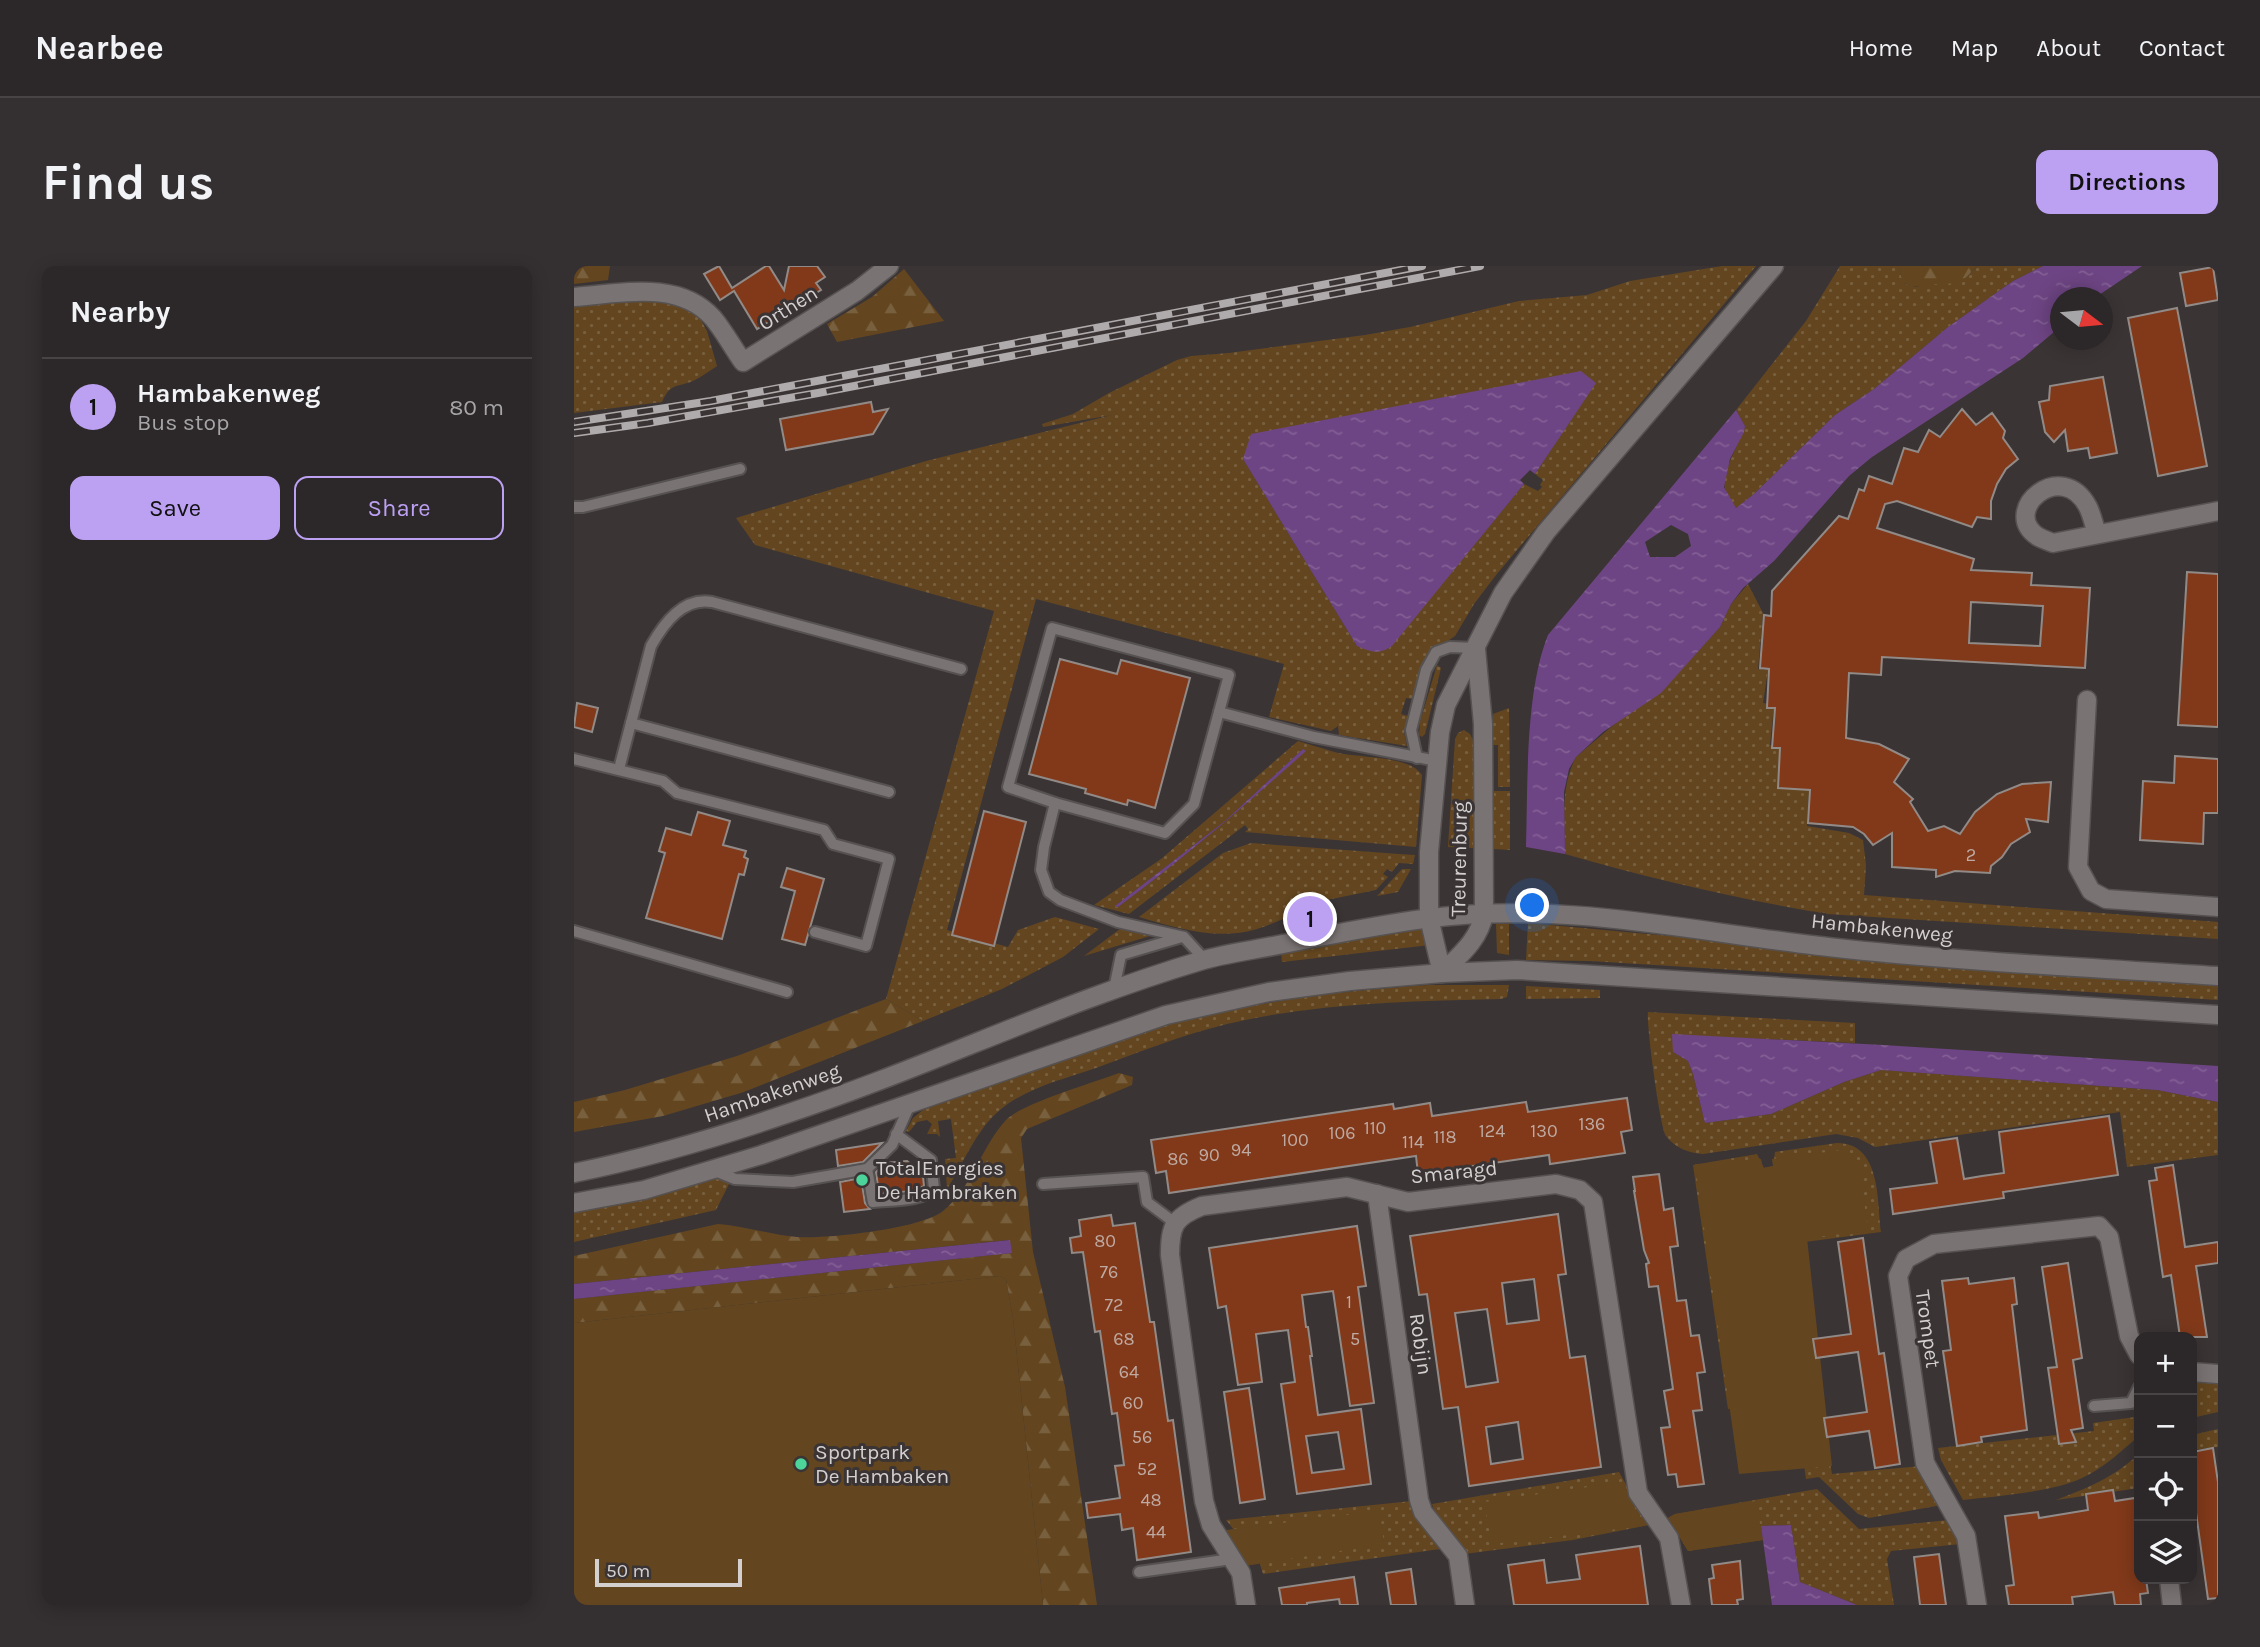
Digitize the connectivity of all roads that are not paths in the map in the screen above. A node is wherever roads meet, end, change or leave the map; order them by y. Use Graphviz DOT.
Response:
graph roads {
  1 [pos="889,266"];
  2 [pos="1774,266"];
  3 [pos="574,297"];
  4 [pos="740,469"];
  5 [pos="574,507"];
  6 [pos="2218,511"];
  7 [pos="2097,534"];
  8 [pos="1476,648"];
  9 [pos="961,669"];
  10 [pos="2087,700"];
  11 [pos="1219,712"];
  12 [pos="631,723"];
  13 [pos="1418,758"];
  14 [pos="574,759"];
  15 [pos="1437,761"];
  16 [pos="619,769"];
  17 [pos="889,792"];
  18 [pos="1055,803"];
  19 [pos="2218,907"];
  20 [pos="1484,914"];
  21 [pos="1429,918"];
  22 [pos="574,930"];
  23 [pos="815,932"];
  24 [pos="1184,937"];
  25 [pos="1205,960"];
  26 [pos="1442,973"];
  27 [pos="2218,976"];
  28 [pos="1114,989"];
  29 [pos="787,992"];
  30 [pos="2218,1015"];
  31 [pos="911,1102"];
  32 [pos="896,1134"];
  33 [pos="867,1169"];
  34 [pos="713,1170"];
  35 [pos="574,1173"];
  36 [pos="1043,1184"];
  37 [pos="1377,1194"];
  38 [pos="574,1203"];
  39 [pos="1175,1223"];
  40 [pos="2134,1346"];
  41 [pos="2197,1372"];
  42 [pos="2218,1374"];
  43 [pos="2135,1395"];
  44 [pos="2094,1406"];
  45 [pos="1232,1559"];
  46 [pos="1139,1572"];
  47 [pos="2170,1584"];
  48 [pos="1246,1605"];
  49 [pos="1465,1605"];
  50 [pos="1682,1605"];
  51 [pos="1977,1605"];
  52 [pos="2172,1605"];
  1 -- 3 [label="main road, Orthen"];
  2 -- 8 [label="main road, Treurenburg"];
  4 -- 5 [label="lane"];
  6 -- 7 [label="main road"];
  8 -- 13 [label="lane"];
  8 -- 15 [label="main road, Treurenburg"];
  8 -- 20 [label="main road, Treurenburg"];
  9 -- 12 [label="lane"];
  10 -- 19 [label="main road"];
  11 -- 13 [label="lane"];
  11 -- 18 [label="lane"];
  11 -- 18 [label="lane"];
  12 -- 16 [label="lane"];
  12 -- 17 [label="lane"];
  13 -- 15 [label="lane"];
  14 -- 16 [label="lane"];
  15 -- 21 [label="main road, Treurenburg"];
  16 -- 23 [label="lane"];
  18 -- 24 [label="lane"];
  20 -- 21 [label="main road, Hambakenweg"];
  20 -- 26 [label="main road, Treurenburg"];
  20 -- 27 [label="main road, Hambakenweg"];
  21 -- 25 [label="main road, Hambakenweg"];
  21 -- 26 [label="main road, Treurenburg"];
  22 -- 29 [label="lane"];
  24 -- 25 [label="lane"];
  24 -- 28 [label="lane"];
  25 -- 28 [label="main road, Hambakenweg"];
  26 -- 30 [label="main road"];
  26 -- 31 [label="main road"];
  28 -- 35 [label="main road, Hambakenweg"];
  31 -- 32 [label="lane"];
  31 -- 34 [label="main road"];
  32 -- 33 [label="lane"];
  32 -- 33 [label="lane"];
  33 -- 34 [label="lane"];
  34 -- 38 [label="main road"];
  36 -- 39 [label="lane"];
  37 -- 39 [label="main road, Smaragd"];
  37 -- 49 [label="main road, Robijn"];
  37 -- 50 [label="main road, Smaragd"];
  39 -- 45 [label="main road"];
  40 -- 51 [label="main road, Trompet"];
  41 -- 42 [label="main road"];
  43 -- 44 [label="lane"];
  45 -- 46 [label="lane"];
  45 -- 48 [label="main road"];
  47 -- 52 [label="main road"];
}
